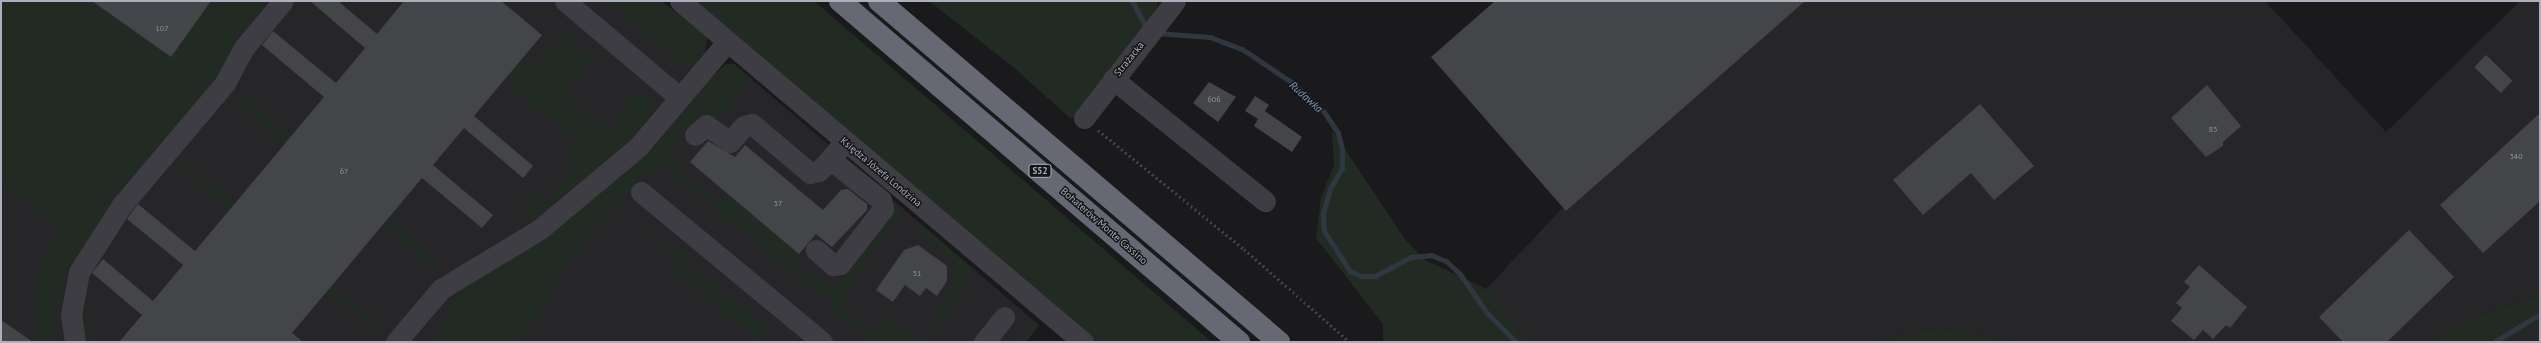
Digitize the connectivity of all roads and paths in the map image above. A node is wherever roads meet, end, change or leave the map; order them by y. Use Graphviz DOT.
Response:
graph roads {
  1 [pos="283,1"];
  2 [pos="565,1"];
  3 [pos="680,1"];
  4 [pos="840,1"];
  5 [pos="879,1"];
  6 [pos="1175,1"];
  7 [pos="728,42"];
  8 [pos="1113,78"];
  9 [pos="680,98"];
  10 [pos="1084,118"];
  11 [pos="695,135"];
  12 [pos="845,141"];
  13 [pos="830,159"];
  14 [pos="641,192"];
  15 [pos="1265,201"];
  16 [pos="816,250"];
  17 [pos="1004,317"];
  18 [pos="75,342"];
  19 [pos="396,342"];
  20 [pos="822,342"];
  21 [pos="984,342"];
  22 [pos="1083,342"];
  23 [pos="1240,342"];
  24 [pos="1279,342"];
  25 [pos="1350,342"];
  1 -- 18 [label="street"];
  2 -- 9 [label="street"];
  3 -- 7 [label="street, Księdza Józefa Londzina"];
  4 -- 23 [label="highway, Bohaterów Monte Cassino / S52"];
  5 -- 24 [label="highway, S52"];
  6 -- 8 [label="street, Strażacka"];
  7 -- 9 [label="street"];
  7 -- 12 [label="street, Księdza Józefa Londzina"];
  8 -- 10 [label="street, Strażacka"];
  8 -- 15 [label="street"];
  9 -- 19 [label="street"];
  10 -- 25 [label="path"];
  11 -- 13 [label="street"];
  12 -- 13 [label="street"];
  12 -- 22 [label="street, Księdza Józefa Londzina"];
  13 -- 16 [label="street"];
  14 -- 20 [label="street"];
  17 -- 21 [label="street"];
}
